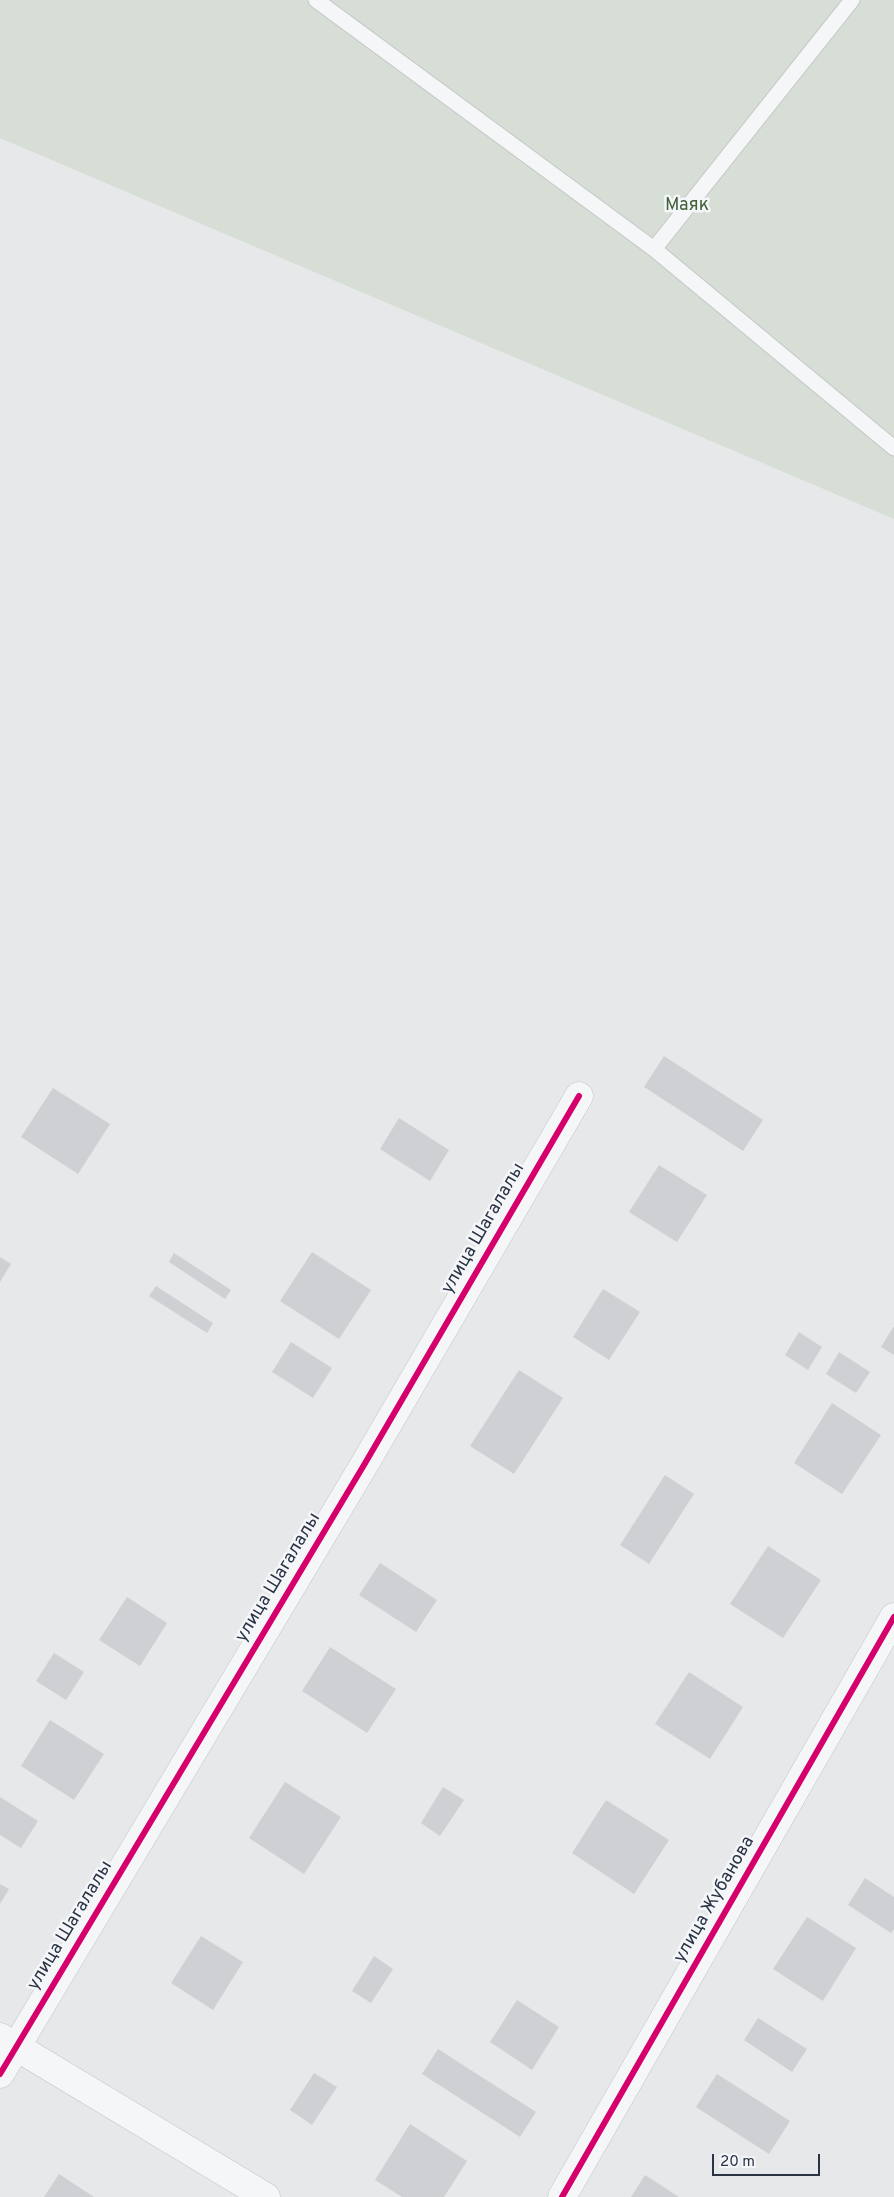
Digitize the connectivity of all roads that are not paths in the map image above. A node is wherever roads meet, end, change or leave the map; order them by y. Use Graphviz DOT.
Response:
graph roads {
  1 [pos="316,0"];
  2 [pos="852,0"];
  3 [pos="654,248"];
  4 [pos="894,448"];
  5 [pos="579,1096"];
  6 [pos="894,1618"];
  7 [pos="8,2042"];
  8 [pos="0,2074"];
  9 [pos="266,2197"];
  10 [pos="562,2197"];
  1 -- 3 [label="lane"];
  2 -- 3 [label="lane"];
  3 -- 4 [label="lane"];
  5 -- 7 [label="street, улица Шагалалы"];
  6 -- 10 [label="street, улица Жубанова"];
  7 -- 8 [label="street, улица Шагалалы"];
  7 -- 9 [label="street"];
}
